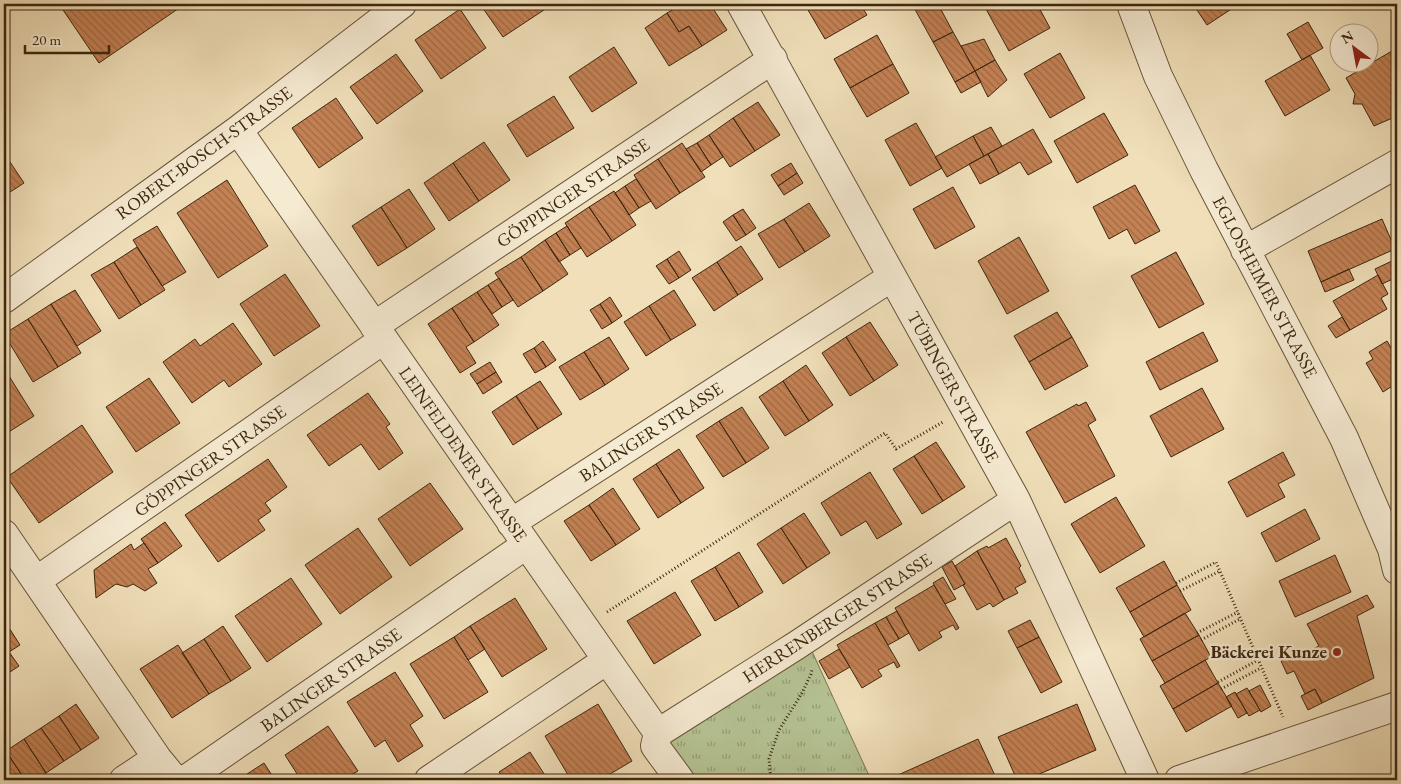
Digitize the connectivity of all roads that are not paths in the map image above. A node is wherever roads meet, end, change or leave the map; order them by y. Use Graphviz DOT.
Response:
graph roads {
  1 [pos="402,4"];
  2 [pos="741,4"];
  3 [pos="1131,4"];
  4 [pos="773,59"];
  5 [pos="238,130"];
  6 [pos="1397,164"];
  7 [pos="1245,250"];
  8 [pos="892,277"];
  9 [pos="4,299"];
  10 [pos="378,333"];
  11 [pos="1016,500"];
  12 [pos="511,523"];
  13 [pos="4,534"];
  14 [pos="526,545"];
  15 [pos="1397,570"];
  16 [pos="36,582"];
  17 [pos="607,660"];
  18 [pos="1397,706"];
  19 [pos="658,733"];
  20 [pos="156,758"];
  21 [pos="124,780"];
  22 [pos="175,780"];
  23 [pos="185,780"];
  24 [pos="429,780"];
  25 [pos="680,780"];
  26 [pos="1144,780"];
  27 [pos="1179,780"];
  1 -- 5 [label="street, ROBERT-BOSCH-STRASSE"];
  2 -- 4 [label="street, TÜBINGER STRASSE"];
  3 -- 7 [label="street, EGLOSHEIMER STRASSE"];
  4 -- 8 [label="street, TÜBINGER STRASSE"];
  4 -- 10 [label="street, GÖPPINGER STRASSE"];
  5 -- 9 [label="street, ROBERT-BOSCH-STRASSE"];
  5 -- 10 [label="street, LEINFELDENER STRASSE"];
  6 -- 7 [label="street"];
  7 -- 15 [label="street, EGLOSHEIMER STRASSE"];
  8 -- 11 [label="street, TÜBINGER STRASSE"];
  8 -- 12 [label="street, BALINGER STRASSE"];
  10 -- 12 [label="street, LEINFELDENER STRASSE"];
  10 -- 16 [label="street, GÖPPINGER STRASSE"];
  11 -- 19 [label="street, HERRENBERGER STRASSE"];
  11 -- 26 [label="street, TÜBINGER STRASSE"];
  12 -- 14 [label="street, LEINFELDENER STRASSE"];
  13 -- 16 [label="street"];
  14 -- 17 [label="street, LEINFELDENER STRASSE"];
  14 -- 23 [label="street, BALINGER STRASSE"];
  16 -- 20 [label="street"];
  17 -- 19 [label="street, LEINFELDENER STRASSE"];
  17 -- 24 [label="street"];
  18 -- 27 [label="street"];
  19 -- 25 [label="street, LEINFELDENER STRASSE"];
  20 -- 21 [label="street"];
  20 -- 22 [label="street"];
}
